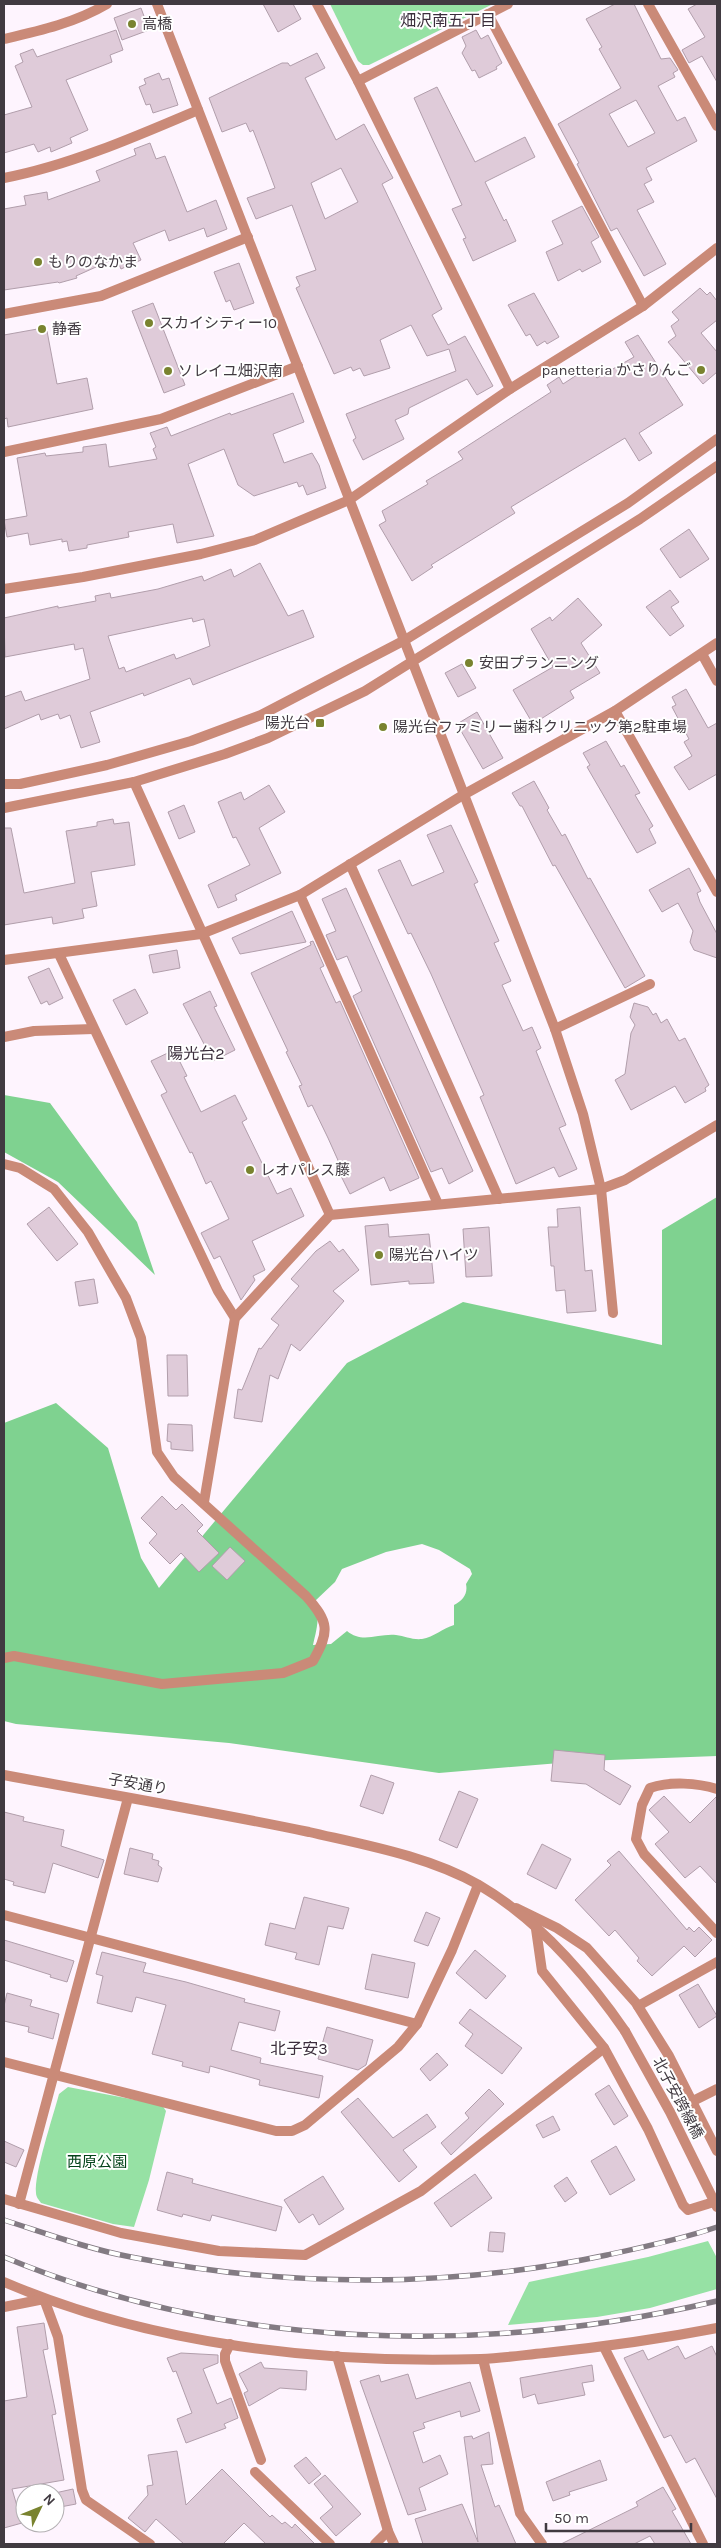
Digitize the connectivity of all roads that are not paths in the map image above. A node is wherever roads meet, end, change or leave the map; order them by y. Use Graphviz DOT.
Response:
graph roads {
  1 [pos="107,4"];
  2 [pos="157,4"];
  3 [pos="317,4"];
  4 [pos="508,4"];
  5 [pos="648,4"];
  6 [pos="488,14"];
  7 [pos="4,39"];
  8 [pos="358,81"];
  9 [pos="198,110"];
  10 [pos="717,126"];
  11 [pos="4,178"];
  12 [pos="248,238"];
  13 [pos="717,248"];
  14 [pos="643,306"];
  15 [pos="4,314"];
  16 [pos="298,366"];
  17 [pos="510,389"];
  18 [pos="717,439"];
  19 [pos="4,452"];
  20 [pos="717,466"];
  21 [pos="349,500"];
  22 [pos="4,589"];
  23 [pos="404,640"];
  24 [pos="717,643"];
  25 [pos="702,654"];
  26 [pos="414,662"];
  27 [pos="717,681"];
  28 [pos="615,711"];
  29 [pos="134,782"];
  30 [pos="4,784"];
  31 [pos="463,795"];
  32 [pos="4,808"];
  33 [pos="350,864"];
  34 [pos="717,892"];
  35 [pos="300,895"];
  36 [pos="201,934"];
  37 [pos="59,954"];
  38 [pos="4,960"];
  39 [pos="650,984"];
  40 [pos="93,1029"];
  41 [pos="555,1029"];
  42 [pos="4,1037"];
  43 [pos="717,1125"];
  44 [pos="4,1164"];
  45 [pos="601,1189"];
  46 [pos="499,1199"];
  47 [pos="438,1204"];
  48 [pos="330,1215"];
  49 [pos="613,1314"];
  50 [pos="235,1318"];
  51 [pos="204,1502"];
  52 [pos="4,1658"];
  53 [pos="4,1775"];
  54 [pos="717,1789"];
  55 [pos="128,1798"];
  56 [pos="478,1885"];
  57 [pos="504,1903"];
  58 [pos="4,1915"];
  59 [pos="536,1929"];
  60 [pos="717,1934"];
  61 [pos="91,1938"];
  62 [pos="717,1962"];
  63 [pos="638,2006"];
  64 [pos="417,2024"];
  65 [pos="604,2048"];
  66 [pos="4,2062"];
  67 [pos="53,2075"];
  68 [pos="717,2089"];
  69 [pos="693,2101"];
  70 [pos="717,2151"];
  71 [pos="4,2199"];
  72 [pos="717,2201"];
  73 [pos="19,2204"];
  74 [pos="717,2207"];
  75 [pos="4,2282"];
  76 [pos="44,2299"];
  77 [pos="4,2307"];
  78 [pos="717,2328"];
  79 [pos="230,2344"];
  80 [pos="604,2347"];
  81 [pos="337,2356"];
  82 [pos="483,2359"];
  83 [pos="261,2460"];
  84 [pos="255,2472"];
  85 [pos="388,2531"];
  86 [pos="150,2544"];
  87 [pos="330,2544"];
  88 [pos="376,2544"];
  89 [pos="394,2544"];
  90 [pos="542,2544"];
  91 [pos="703,2544"];
  1 -- 7 [label="street"];
  2 -- 9 [label="street"];
  3 -- 8 [label="street"];
  4 -- 6 [label="street"];
  5 -- 10 [label="street"];
  6 -- 8 [label="street"];
  6 -- 14 [label="street"];
  8 -- 17 [label="street"];
  9 -- 11 [label="street"];
  9 -- 12 [label="street"];
  12 -- 15 [label="street"];
  12 -- 16 [label="street"];
  13 -- 14 [label="street"];
  14 -- 17 [label="street"];
  16 -- 19 [label="street"];
  16 -- 21 [label="street"];
  17 -- 21 [label="street"];
  18 -- 23 [label="street"];
  20 -- 26 [label="street"];
  21 -- 22 [label="street"];
  21 -- 23 [label="street"];
  23 -- 26 [label="street"];
  23 -- 30 [label="street"];
  24 -- 25 [label="street"];
  25 -- 27 [label="street"];
  25 -- 28 [label="street"];
  26 -- 29 [label="street"];
  26 -- 31 [label="street"];
  28 -- 31 [label="street"];
  28 -- 34 [label="street"];
  29 -- 32 [label="street"];
  29 -- 36 [label="street"];
  31 -- 33 [label="street"];
  31 -- 41 [label="street"];
  33 -- 35 [label="street"];
  33 -- 46 [label="street"];
  35 -- 36 [label="street"];
  35 -- 47 [label="street"];
  36 -- 37 [label="street"];
  36 -- 48 [label="street"];
  37 -- 38 [label="street"];
  37 -- 40 [label="street"];
  39 -- 41 [label="street"];
  40 -- 42 [label="street"];
  40 -- 50 [label="street"];
  41 -- 45 [label="street"];
  43 -- 45 [label="street"];
  44 -- 51 [label="street"];
  45 -- 46 [label="street"];
  45 -- 49 [label="street"];
  46 -- 47 [label="street"];
  47 -- 48 [label="street"];
  48 -- 50 [label="street"];
  50 -- 51 [label="street"];
  51 -- 52 [label="street"];
  53 -- 55 [label="street, 子安通り"];
  54 -- 60 [label="street"];
  55 -- 56 [label="street, 子安通り"];
  55 -- 61 [label="street"];
  56 -- 57 [label="street, 子安通り"];
  56 -- 64 [label="street"];
  57 -- 59 [label="street, 北子安跨線橋"];
  57 -- 63 [label="street"];
  58 -- 61 [label="street"];
  59 -- 65 [label="street"];
  59 -- 74 [label="street, 北子安跨線橋, bridge"];
  61 -- 64 [label="street"];
  61 -- 67 [label="street"];
  62 -- 63 [label="street"];
  63 -- 69 [label="street"];
  64 -- 67 [label="street"];
  65 -- 72 [label="street"];
  65 -- 73 [label="street"];
  66 -- 67 [label="street"];
  67 -- 73 [label="street"];
  68 -- 69 [label="street"];
  69 -- 70 [label="street"];
  71 -- 73 [label="street"];
  75 -- 76 [label="street"];
  76 -- 77 [label="street"];
  76 -- 79 [label="street"];
  76 -- 86 [label="street"];
  78 -- 80 [label="street"];
  79 -- 81 [label="street"];
  79 -- 83 [label="street"];
  80 -- 82 [label="street"];
  80 -- 91 [label="street"];
  81 -- 82 [label="street"];
  81 -- 85 [label="street"];
  82 -- 90 [label="street"];
  84 -- 87 [label="street"];
  85 -- 88 [label="street"];
  85 -- 89 [label="street"];
}
